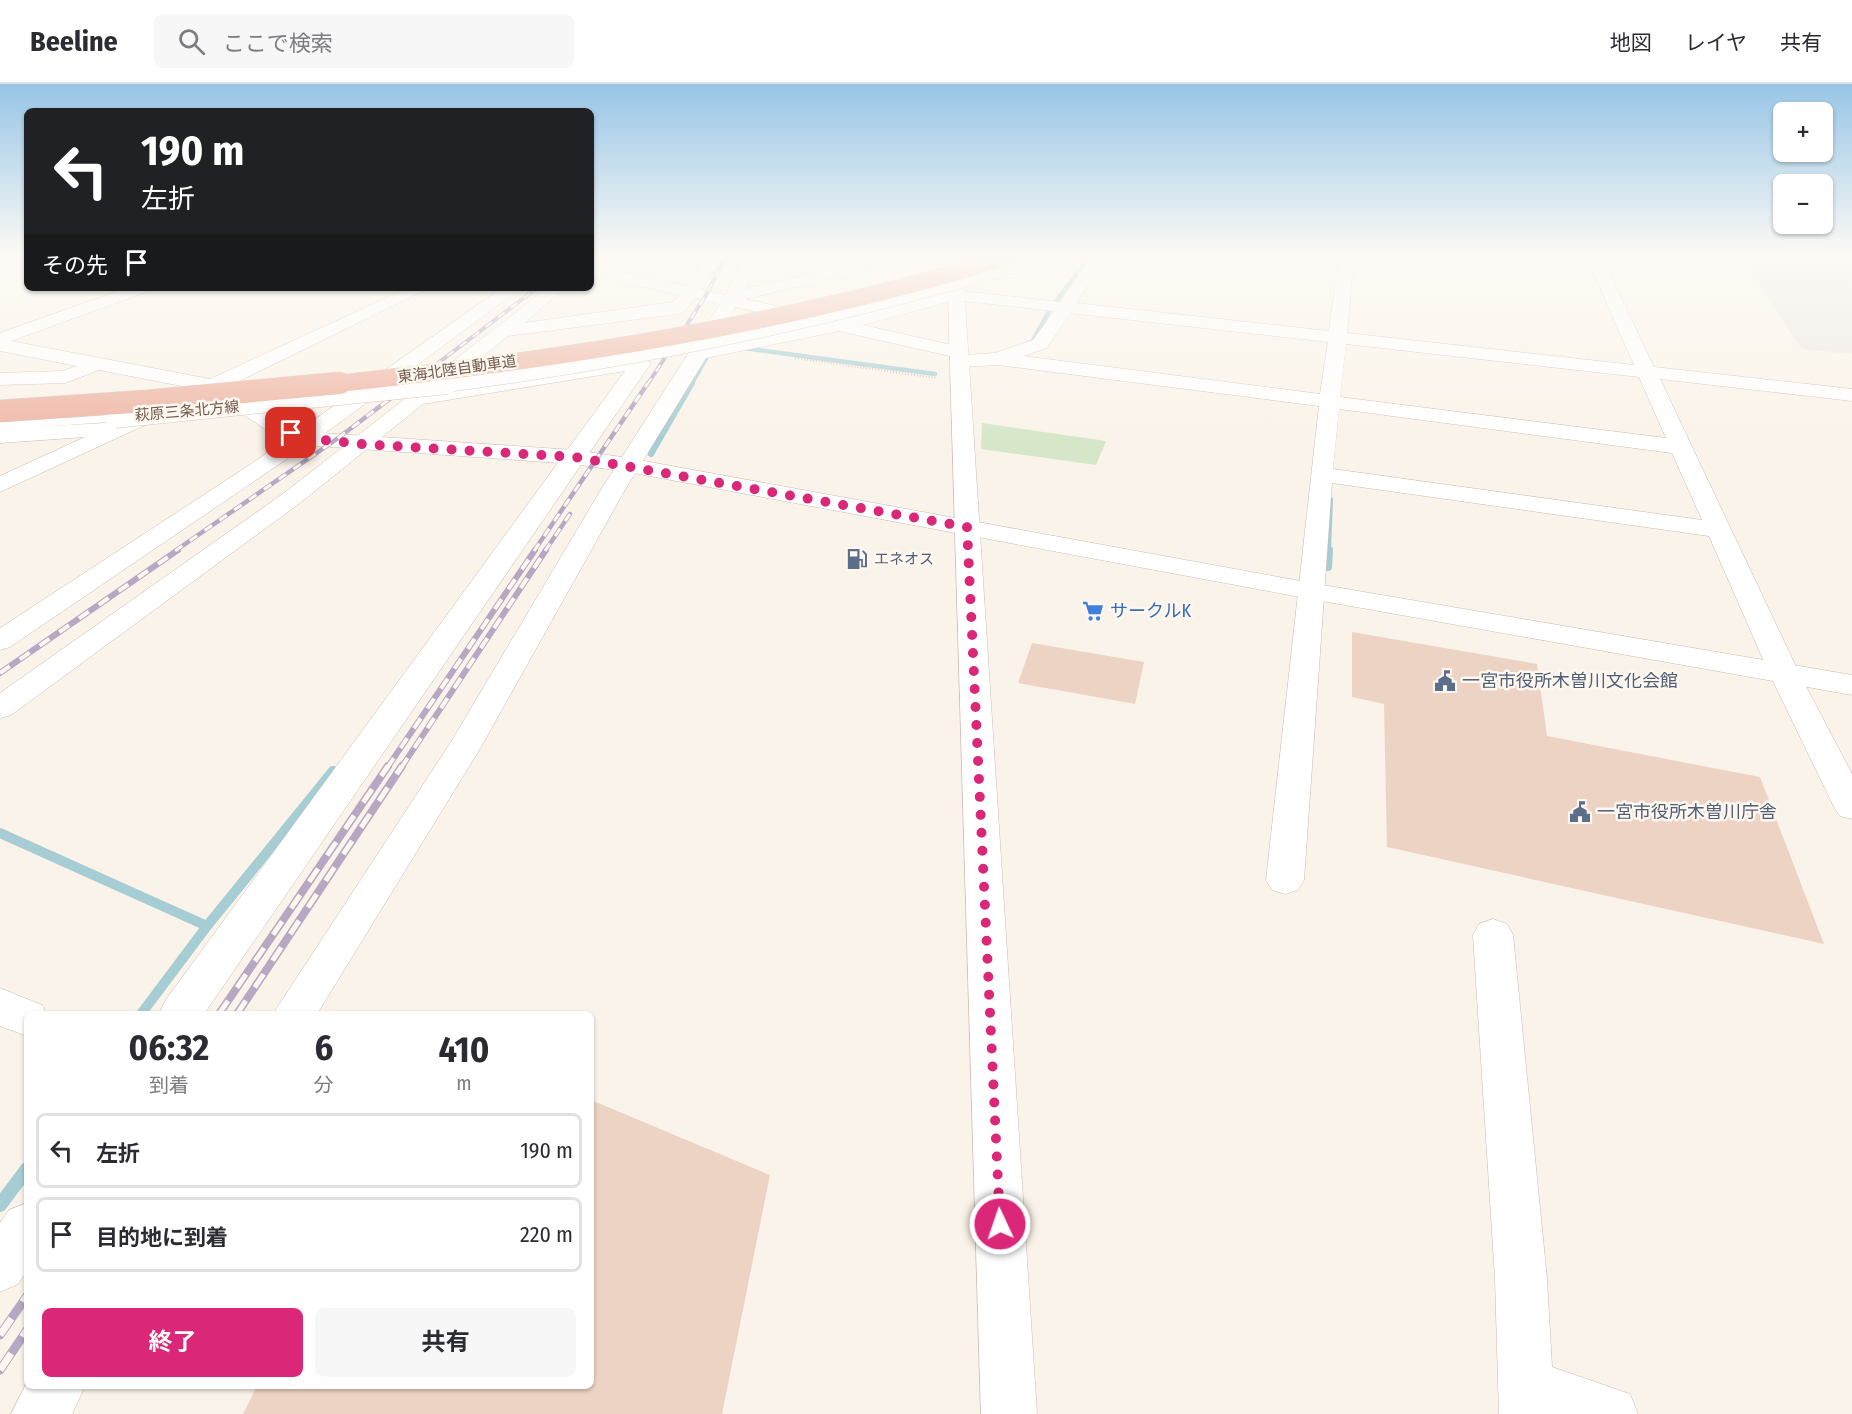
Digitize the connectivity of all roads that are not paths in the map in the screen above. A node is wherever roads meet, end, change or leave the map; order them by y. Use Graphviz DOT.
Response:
graph roads {
  1 [pos="59,318"];
  2 [pos="358,318"];
  3 [pos="473,318"];
  4 [pos="519,318"];
  5 [pos="597,318"];
  6 [pos="671,318"];
  7 [pos="703,318"];
  8 [pos="719,318"];
  9 [pos="766,318"];
  10 [pos="804,318"];
  11 [pos="812,318"];
  12 [pos="855,318"];
  13 [pos="957,318"];
  14 [pos="1057,318"];
  15 [pos="1161,318"];
  16 [pos="1338,318"];
  17 [pos="1622,318"];
  18 [pos="834,326"];
  19 [pos="503,331"];
  20 [pos="1335,338"];
  21 [pos="0,339"];
  22 [pos="0,345"];
  23 [pos="696,354"];
  24 [pos="998,358"];
  25 [pos="188,362"];
  26 [pos="221,362"];
  27 [pos="262,363"];
  28 [pos="641,363"];
  29 [pos="98,364"];
  30 [pos="959,365"];
  31 [pos="119,368"];
  32 [pos="1647,372"];
  33 [pos="0,379"];
  34 [pos="214,386"];
  35 [pos="1852,395"];
  36 [pos="0,398"];
  37 [pos="417,399"];
  38 [pos="1329,403"];
  39 [pos="0,411"];
  40 [pos="120,423"];
  41 [pos="0,424"];
  42 [pos="0,436"];
  43 [pos="304,438"];
  44 [pos="360,444"];
  45 [pos="1682,447"];
  46 [pos="574,457"];
  47 [pos="628,465"];
  48 [pos="1321,474"];
  49 [pos="0,485"];
  50 [pos="967,527"];
  51 [pos="1719,530"];
  52 [pos="1311,591"];
  53 [pos="0,641"];
  54 [pos="1784,673"];
  55 [pos="1852,685"];
  56 [pos="0,708"];
  57 [pos="1852,807"];
  58 [pos="1285,880"];
  59 [pos="1493,935"];
  60 [pos="0,1006"];
  61 [pos="182,1011"];
  62 [pos="296,1011"];
  63 [pos="24,1017"];
  64 [pos="24,1232"];
  65 [pos="0,1266"];
  66 [pos="55,1389"];
  67 [pos="1526,1400"];
  68 [pos="39,1414"];
  69 [pos="1009,1414"];
  70 [pos="1610,1414"];
  1 -- 21 [label="street"];
  2 -- 27 [label="street"];
  3 -- 43 [label="street"];
  4 -- 19 [label="street"];
  5 -- 19 [label="street"];
  6 -- 28 [label="street"];
  7 -- 36 [label="highway, 東海北陸自動車道"];
  8 -- 23 [label="street"];
  9 -- 39 [label="highway, 東海北陸自動車道, bridge"];
  10 -- 18 [label="street"];
  11 -- 40 [label="street, 萩原三条北方線, bridge"];
  12 -- 18 [label="street"];
  13 -- 30 [label="street"];
  14 -- 24 [label="street"];
  15 -- 20 [label="street"];
  16 -- 20 [label="street"];
  17 -- 32 [label="street"];
  18 -- 23 [label="street"];
  18 -- 30 [label="street"];
  19 -- 37 [label="street"];
  20 -- 32 [label="street"];
  20 -- 38 [label="street"];
  22 -- 29 [label="street"];
  23 -- 47 [label="street"];
  24 -- 30 [label="street"];
  24 -- 38 [label="street"];
  25 -- 31 [label="street"];
  26 -- 27 [label="street"];
  27 -- 34 [label="street"];
  28 -- 37 [label="street"];
  28 -- 46 [label="street"];
  29 -- 31 [label="street"];
  29 -- 33 [label="street"];
  30 -- 50 [label="street"];
  31 -- 34 [label="street"];
  32 -- 35 [label="street"];
  32 -- 45 [label="street"];
  34 -- 40 [label="street"];
  34 -- 43 [label="street"];
  37 -- 44 [label="street"];
  38 -- 45 [label="street"];
  38 -- 48 [label="street"];
  40 -- 41 [label="street, 萩原三条北方線"];
  40 -- 42 [label="street"];
  40 -- 49 [label="street"];
  43 -- 44 [label="street"];
  43 -- 53 [label="street"];
  44 -- 46 [label="street"];
  44 -- 56 [label="street"];
  45 -- 51 [label="street"];
  46 -- 47 [label="street"];
  46 -- 61 [label="street"];
  47 -- 50 [label="street"];
  47 -- 62 [label="street"];
  48 -- 51 [label="street"];
  48 -- 52 [label="street"];
  50 -- 52 [label="street"];
  50 -- 69 [label="street"];
  51 -- 54 [label="street"];
  52 -- 54 [label="street"];
  52 -- 58 [label="street"];
  54 -- 55 [label="street"];
  54 -- 57 [label="street"];
  59 -- 67 [label="street"];
  60 -- 63 [label="street"];
  64 -- 65 [label="street"];
  66 -- 68 [label="street"];
  67 -- 70 [label="street"];
}
